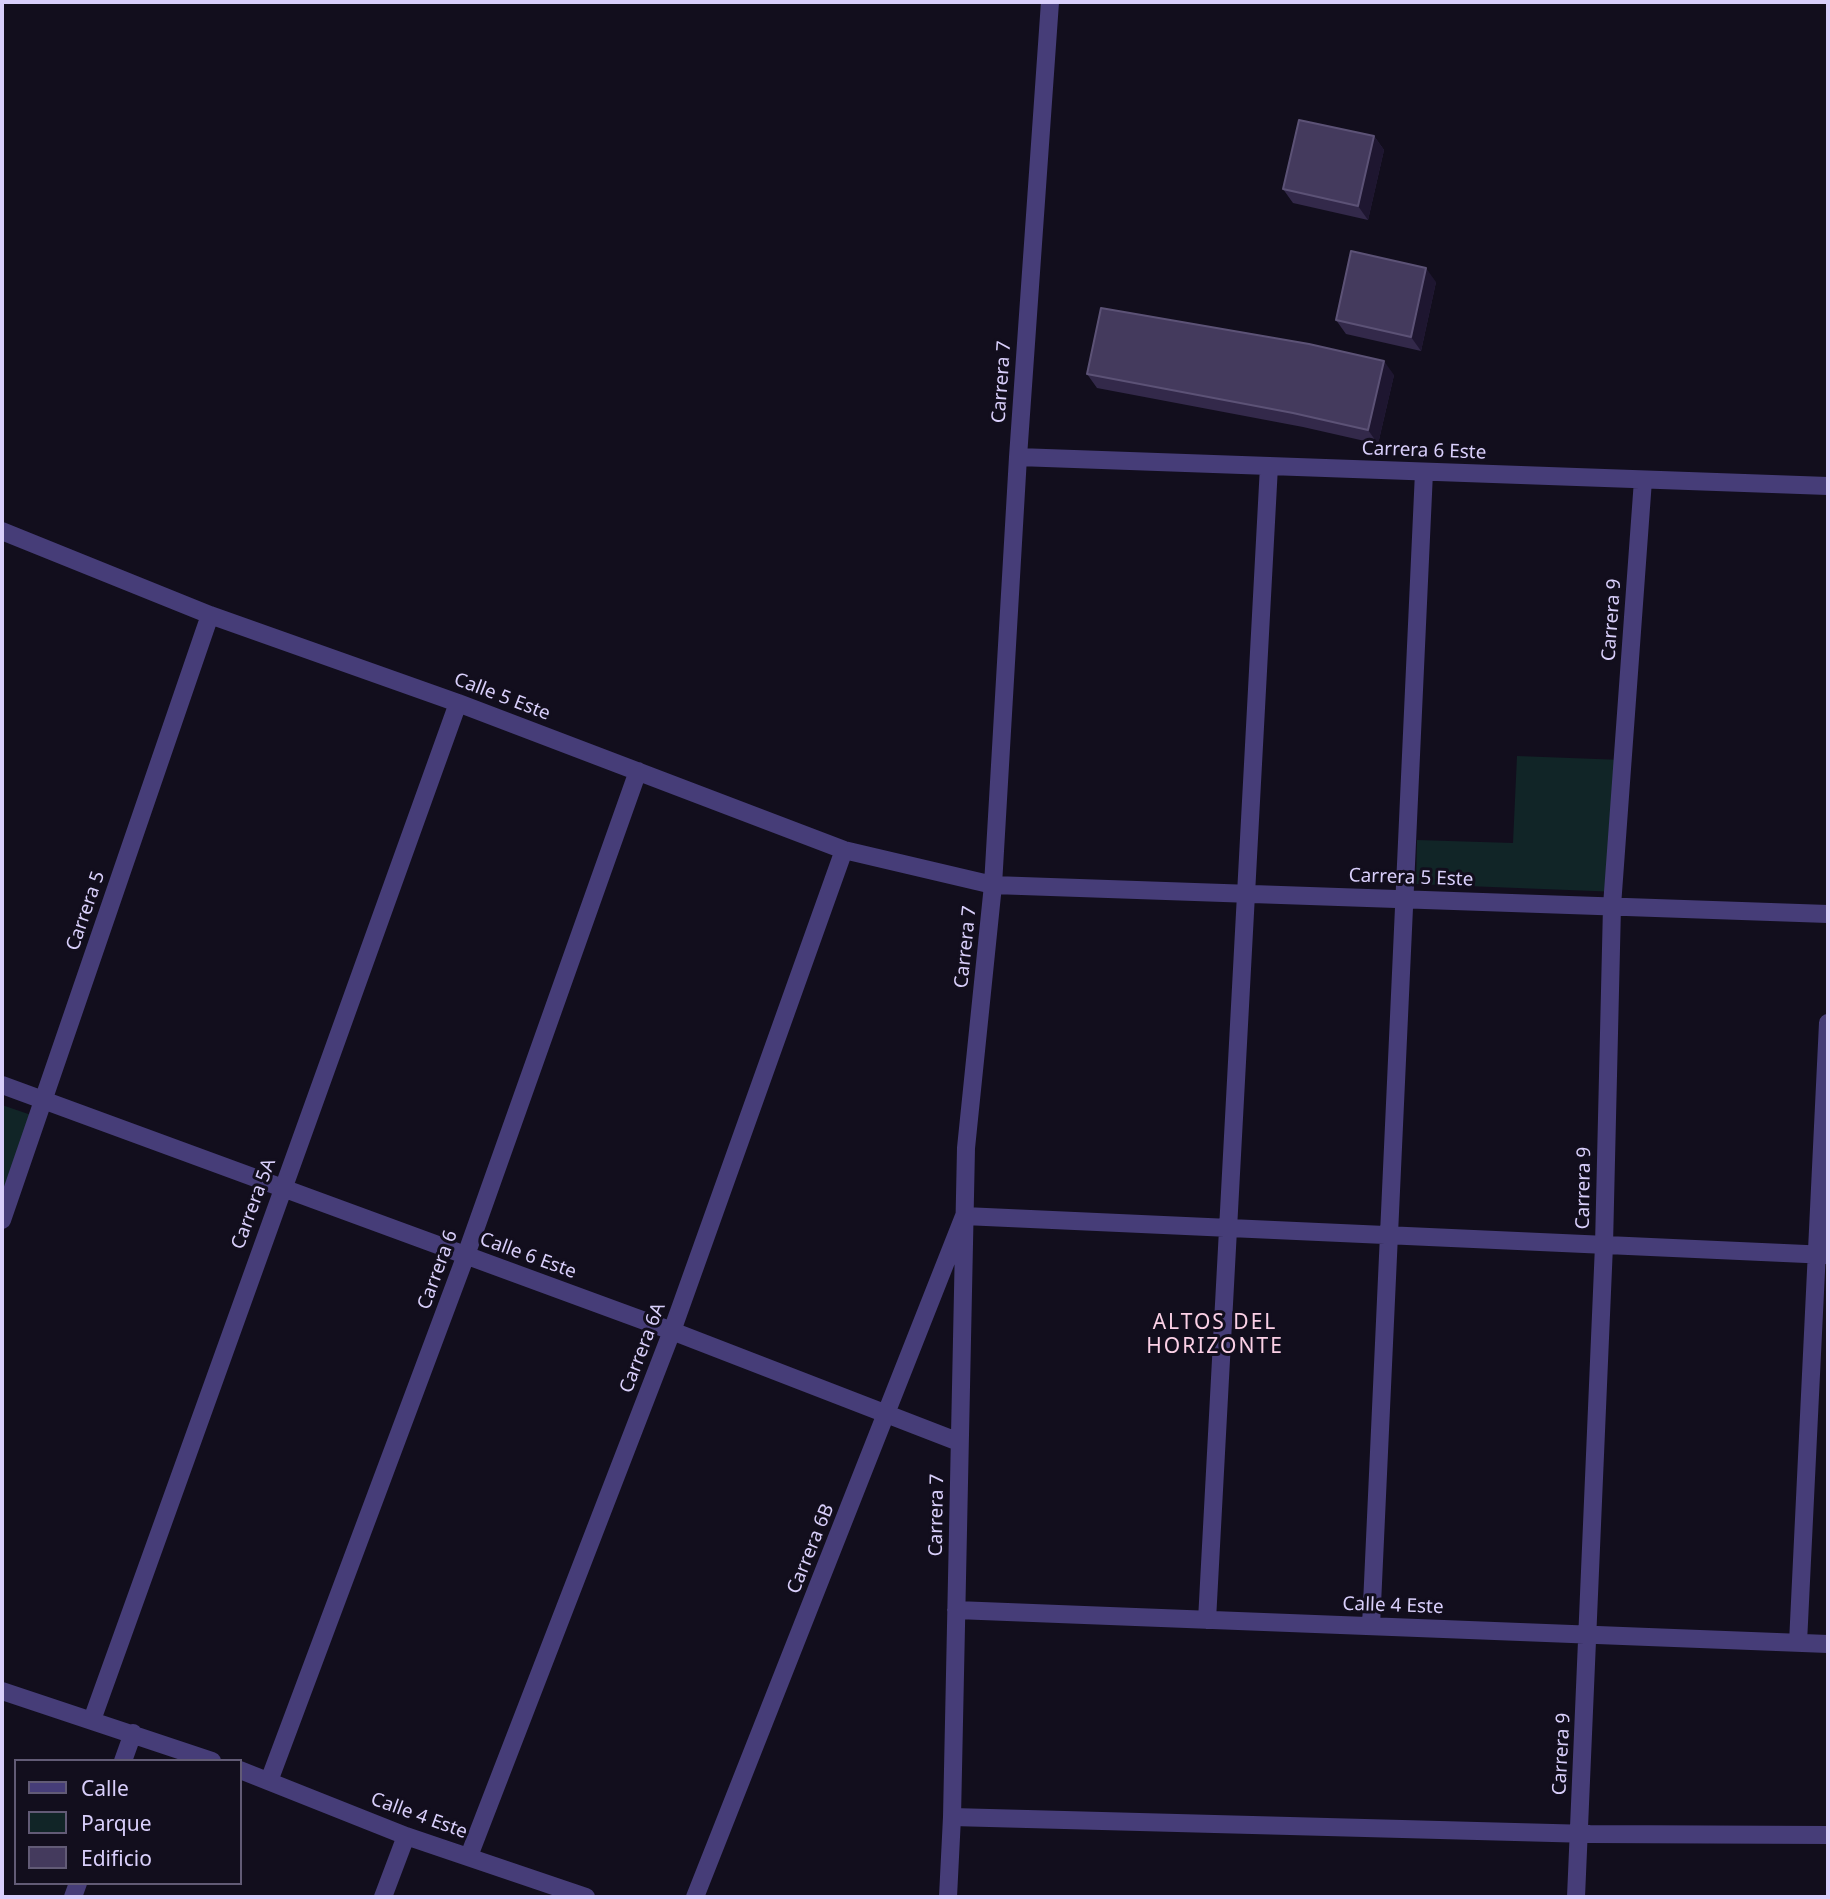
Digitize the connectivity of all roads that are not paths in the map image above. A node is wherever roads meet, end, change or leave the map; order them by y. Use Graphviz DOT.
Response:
graph roads {
  1 [pos="1050,2"];
  2 [pos="1018,457"];
  3 [pos="1269,466"];
  4 [pos="1424,472"];
  5 [pos="1643,480"];
  6 [pos="1828,486"];
  7 [pos="2,531"];
  8 [pos="210,615"];
  9 [pos="458,703"];
  10 [pos="639,771"];
  11 [pos="844,849"];
  12 [pos="993,885"];
  13 [pos="1247,894"];
  14 [pos="1404,899"];
  15 [pos="1612,906"];
  16 [pos="1828,914"];
  17 [pos="1828,1023"];
  18 [pos="2,1085"];
  19 [pos="44,1099"];
  20 [pos="283,1187"];
  21 [pos="964,1216"];
  22 [pos="2,1220"];
  23 [pos="1229,1228"];
  24 [pos="1389,1235"];
  25 [pos="1604,1245"];
  26 [pos="1823,1254"];
  27 [pos="467,1255"];
  28 [pos="672,1331"];
  29 [pos="887,1414"];
  30 [pos="959,1442"];
  31 [pos="956,1610"];
  32 [pos="1207,1620"];
  33 [pos="1371,1626"];
  34 [pos="1588,1634"];
  35 [pos="1798,1643"];
  36 [pos="1828,1644"];
  37 [pos="2,1691"];
  38 [pos="92,1720"];
  39 [pos="133,1733"];
  40 [pos="123,1759"];
  41 [pos="206,1759"];
  42 [pos="242,1771"];
  43 [pos="270,1781"];
  44 [pos="952,1817"];
  45 [pos="1579,1834"];
  46 [pos="1828,1835"];
  47 [pos="406,1836"];
  48 [pos="470,1856"];
  49 [pos="383,1897"];
  50 [pos="586,1897"];
  51 [pos="695,1897"];
  52 [pos="948,1897"];
  53 [pos="1576,1897"];
  1 -- 2 [label="street, Carrera 7"];
  2 -- 3 [label="street, Carrera 6 Este"];
  2 -- 12 [label="street, Carrera 7"];
  3 -- 4 [label="street, Carrera 6 Este"];
  3 -- 13 [label="street"];
  4 -- 5 [label="street, Carrera 6 Este"];
  4 -- 14 [label="street"];
  5 -- 6 [label="street, Carrera 6 Este"];
  5 -- 15 [label="street, Carrera 9"];
  7 -- 8 [label="street, Calle 5 Este"];
  8 -- 9 [label="street, Calle 5 Este"];
  8 -- 19 [label="street, Carrera 5"];
  9 -- 10 [label="street, Calle 5 Este"];
  9 -- 20 [label="street, Carrera 5A"];
  10 -- 11 [label="street, Calle 5 Este"];
  10 -- 27 [label="street, Carrera 6"];
  11 -- 12 [label="street, Calle 5 Este"];
  11 -- 28 [label="street, Carrera 6A"];
  12 -- 13 [label="street, Carrera 5 Este"];
  12 -- 21 [label="street, Carrera 7"];
  13 -- 14 [label="street, Carrera 5 Este"];
  13 -- 23 [label="street"];
  14 -- 15 [label="street, Carrera 5 Este"];
  14 -- 24 [label="street"];
  15 -- 16 [label="street, Carrera 5 Este"];
  15 -- 25 [label="street, Carrera 9"];
  17 -- 26 [label="street"];
  18 -- 19 [label="street, Calle 6 Este"];
  19 -- 20 [label="street, Calle 6 Este"];
  19 -- 22 [label="street, Carrera 5"];
  20 -- 27 [label="street, Calle 6 Este"];
  20 -- 38 [label="street, Carrera 5A"];
  21 -- 23 [label="street"];
  21 -- 29 [label="street, Carrera 6B"];
  21 -- 30 [label="street, Carrera 7"];
  23 -- 24 [label="street"];
  23 -- 32 [label="street"];
  24 -- 25 [label="street"];
  24 -- 33 [label="street"];
  25 -- 26 [label="street"];
  25 -- 34 [label="street, Carrera 9"];
  26 -- 35 [label="street"];
  27 -- 28 [label="street, Calle 6 Este"];
  27 -- 43 [label="street, Carrera 6"];
  28 -- 29 [label="street, Calle 6 Este"];
  28 -- 48 [label="street, Carrera 6A"];
  29 -- 30 [label="street, Calle 6 Este"];
  29 -- 51 [label="street, Carrera 6B"];
  30 -- 31 [label="street, Carrera 7"];
  31 -- 32 [label="street, Calle 4 Este"];
  31 -- 44 [label="street, Carrera 7"];
  32 -- 33 [label="street, Calle 4 Este"];
  33 -- 34 [label="street, Calle 4 Este"];
  34 -- 35 [label="street, Calle 4 Este"];
  34 -- 45 [label="street, Carrera 9"];
  35 -- 36 [label="street, Calle 4 Este"];
  37 -- 38 [label="street"];
  38 -- 39 [label="street"];
  39 -- 40 [label="street"];
  39 -- 41 [label="street"];
  42 -- 43 [label="street, Calle 4 Este"];
  43 -- 47 [label="street, Calle 4 Este"];
  44 -- 45 [label="street"];
  44 -- 52 [label="street, Carrera 7"];
  45 -- 46 [label="street"];
  45 -- 53 [label="street, Carrera 9"];
  47 -- 48 [label="street, Calle 4 Este"];
  47 -- 49 [label="street"];
  48 -- 50 [label="street, Calle 4 Este"];
}
